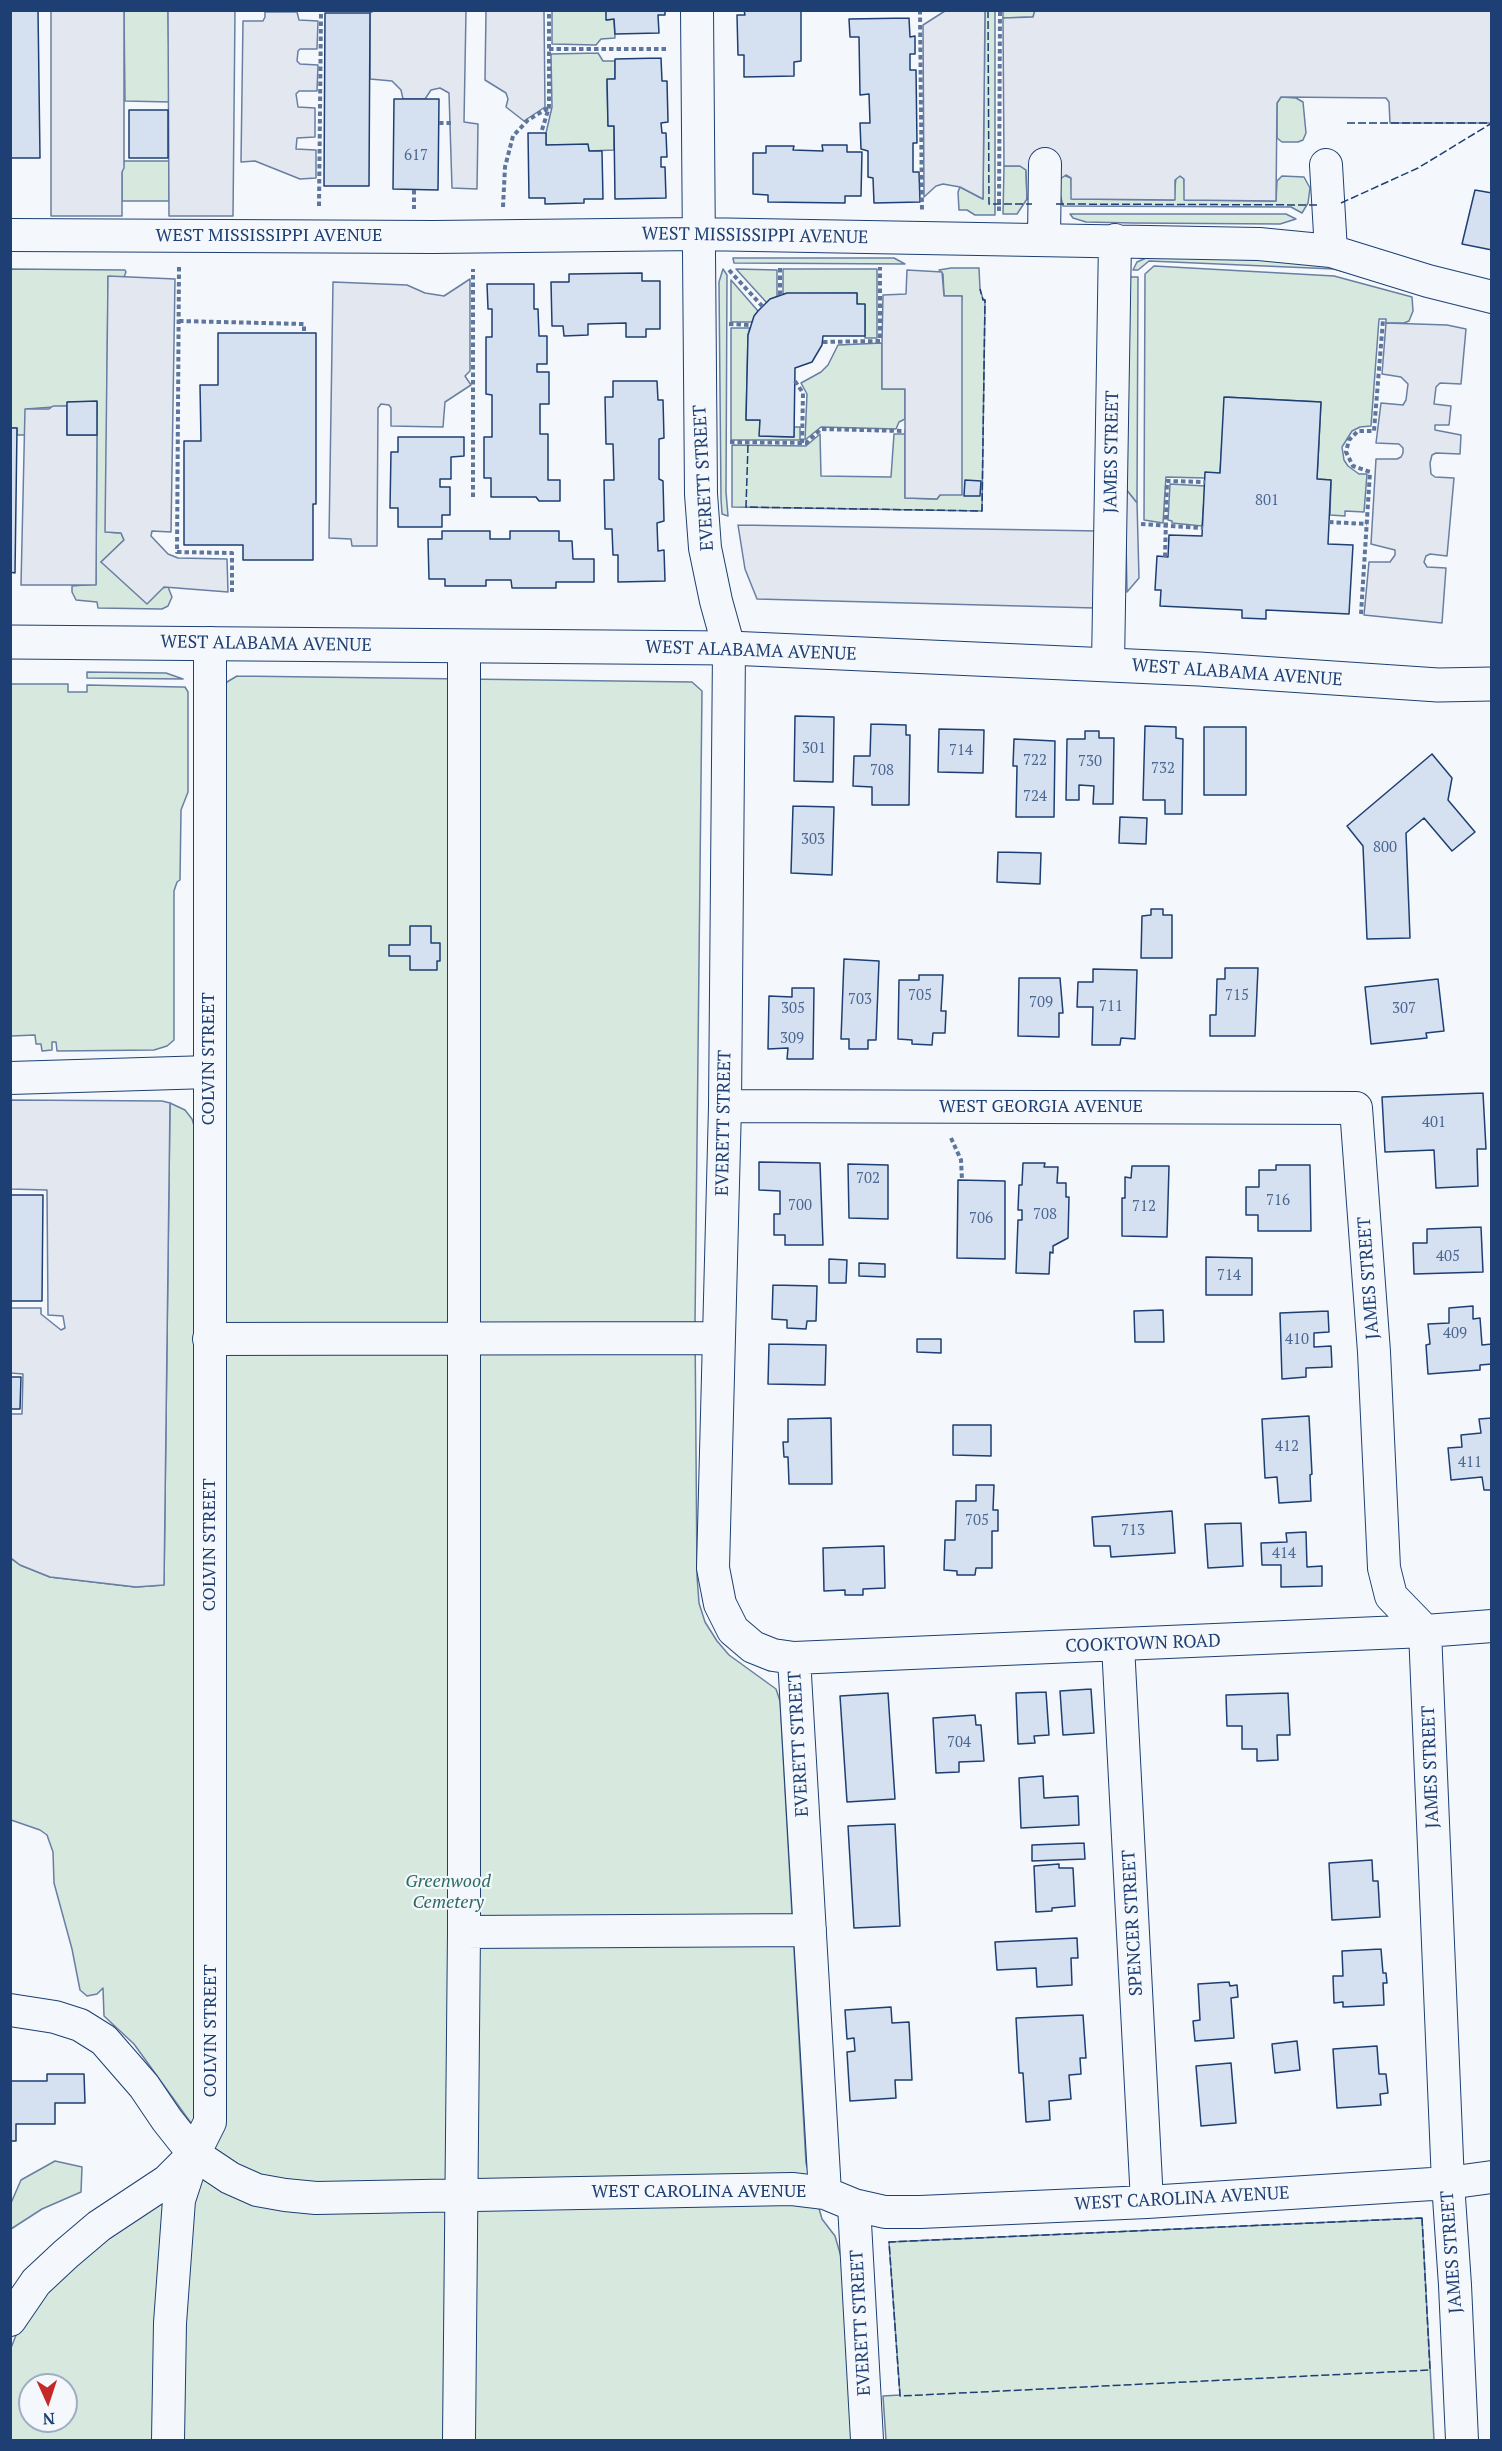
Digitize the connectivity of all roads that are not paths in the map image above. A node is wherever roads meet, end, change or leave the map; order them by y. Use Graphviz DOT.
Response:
graph roads {
  1 [pos="697,10"];
  2 [pos="1046,164"];
  3 [pos="1326,165"];
  4 [pos="698,234"];
  5 [pos="10,235"];
  6 [pos="1044,239"];
  7 [pos="1115,240"];
  8 [pos="1331,251"];
  9 [pos="1491,297"];
  10 [pos="10,642"];
  11 [pos="210,643"];
  12 [pos="464,647"];
  13 [pos="729,648"];
  14 [pos="1108,665"];
  15 [pos="1491,684"];
  16 [pos="209,1072"];
  17 [pos="10,1078"];
  18 [pos="725,1106"];
  19 [pos="1356,1108"];
  20 [pos="209,1338"];
  21 [pos="719,1338"];
  22 [pos="463,1340"];
  23 [pos="1491,1626"];
  24 [pos="1425,1631"];
  25 [pos="1118,1645"];
  26 [pos="794,1659"];
  27 [pos="810,1930"];
  28 [pos="464,1932"];
  29 [pos="10,2010"];
  30 [pos="194,2154"];
  31 [pos="1491,2177"];
  32 [pos="1448,2183"];
  33 [pos="825,2193"];
  34 [pos="460,2195"];
  35 [pos="1147,2202"];
  36 [pos="854,2205"];
  37 [pos="10,2320"];
  38 [pos="168,2440"];
  39 [pos="459,2440"];
  40 [pos="867,2440"];
  41 [pos="1462,2440"];
  1 -- 4 [label="street, EVERETT STREET"];
  2 -- 6 [label="street"];
  3 -- 8 [label="street"];
  4 -- 5 [label="street, WEST MISSISSIPPI AVENUE"];
  4 -- 6 [label="street, WEST MISSISSIPPI AVENUE"];
  4 -- 13 [label="street, EVERETT STREET"];
  6 -- 7 [label="street, WEST MISSISSIPPI AVENUE"];
  7 -- 8 [label="street, WEST MISSISSIPPI AVENUE"];
  7 -- 14 [label="street, JAMES STREET"];
  8 -- 9 [label="street, WEST MISSISSIPPI AVENUE"];
  10 -- 11 [label="main road, WEST ALABAMA AVENUE"];
  11 -- 12 [label="main road, WEST ALABAMA AVENUE"];
  11 -- 16 [label="street, COLVIN STREET"];
  12 -- 13 [label="main road, WEST ALABAMA AVENUE"];
  12 -- 22 [label="street"];
  13 -- 14 [label="main road, WEST ALABAMA AVENUE"];
  13 -- 18 [label="street, EVERETT STREET"];
  14 -- 15 [label="main road, WEST ALABAMA AVENUE"];
  16 -- 17 [label="street"];
  16 -- 20 [label="street, COLVIN STREET"];
  18 -- 19 [label="street, WEST GEORGIA AVENUE"];
  18 -- 21 [label="street, EVERETT STREET"];
  19 -- 24 [label="street, JAMES STREET"];
  20 -- 22 [label="street"];
  20 -- 30 [label="street, COLVIN STREET"];
  21 -- 22 [label="street"];
  21 -- 26 [label="street, EVERETT STREET"];
  22 -- 28 [label="street"];
  23 -- 24 [label="street, COOKTOWN ROAD"];
  24 -- 25 [label="street, COOKTOWN ROAD"];
  24 -- 32 [label="street, JAMES STREET"];
  25 -- 26 [label="street, COOKTOWN ROAD"];
  25 -- 35 [label="street, SPENCER STREET"];
  26 -- 27 [label="street, EVERETT STREET"];
  27 -- 28 [label="street"];
  27 -- 33 [label="street, EVERETT STREET"];
  28 -- 34 [label="street"];
  29 -- 30 [label="street, WEST CAROLINA AVENUE"];
  30 -- 34 [label="street, WEST CAROLINA AVENUE"];
  30 -- 37 [label="street"];
  30 -- 38 [label="street, COLVIN STREET"];
  31 -- 32 [label="street, WEST CAROLINA AVENUE"];
  32 -- 35 [label="street, WEST CAROLINA AVENUE"];
  32 -- 41 [label="street, JAMES STREET"];
  33 -- 34 [label="street, WEST CAROLINA AVENUE"];
  33 -- 36 [label="street, WEST CAROLINA AVENUE"];
  34 -- 39 [label="street"];
  35 -- 36 [label="street, WEST CAROLINA AVENUE"];
  36 -- 40 [label="street, EVERETT STREET"];
}
